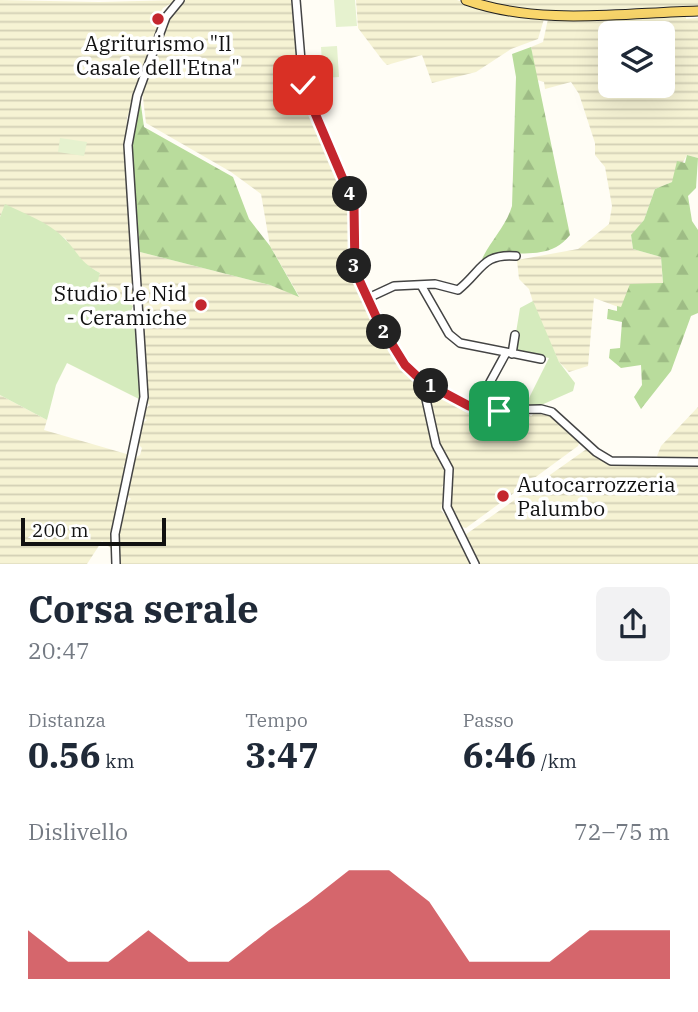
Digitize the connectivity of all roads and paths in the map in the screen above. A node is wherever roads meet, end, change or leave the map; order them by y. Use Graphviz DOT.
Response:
graph roads {
  1 [pos="180,0"];
  2 [pos="296,0"];
  3 [pos="466,0"];
  4 [pos="698,11"];
  5 [pos="516,256"];
  6 [pos="421,285"];
  7 [pos="366,299"];
  8 [pos="514,335"];
  9 [pos="509,353"];
  10 [pos="541,359"];
  11 [pos="422,381"];
  12 [pos="476,408"];
  13 [pos="698,462"];
  14 [pos="116,564"];
  15 [pos="475,564"];
  1 -- 14 [label="street"];
  2 -- 7 [label="street"];
  3 -- 4 [label="main road"];
  5 -- 6 [label="street"];
  6 -- 7 [label="street"];
  6 -- 9 [label="street"];
  7 -- 11 [label="street"];
  8 -- 9 [label="street"];
  9 -- 10 [label="street"];
  9 -- 12 [label="street"];
  11 -- 12 [label="street"];
  11 -- 15 [label="street"];
  12 -- 13 [label="street"];
}
